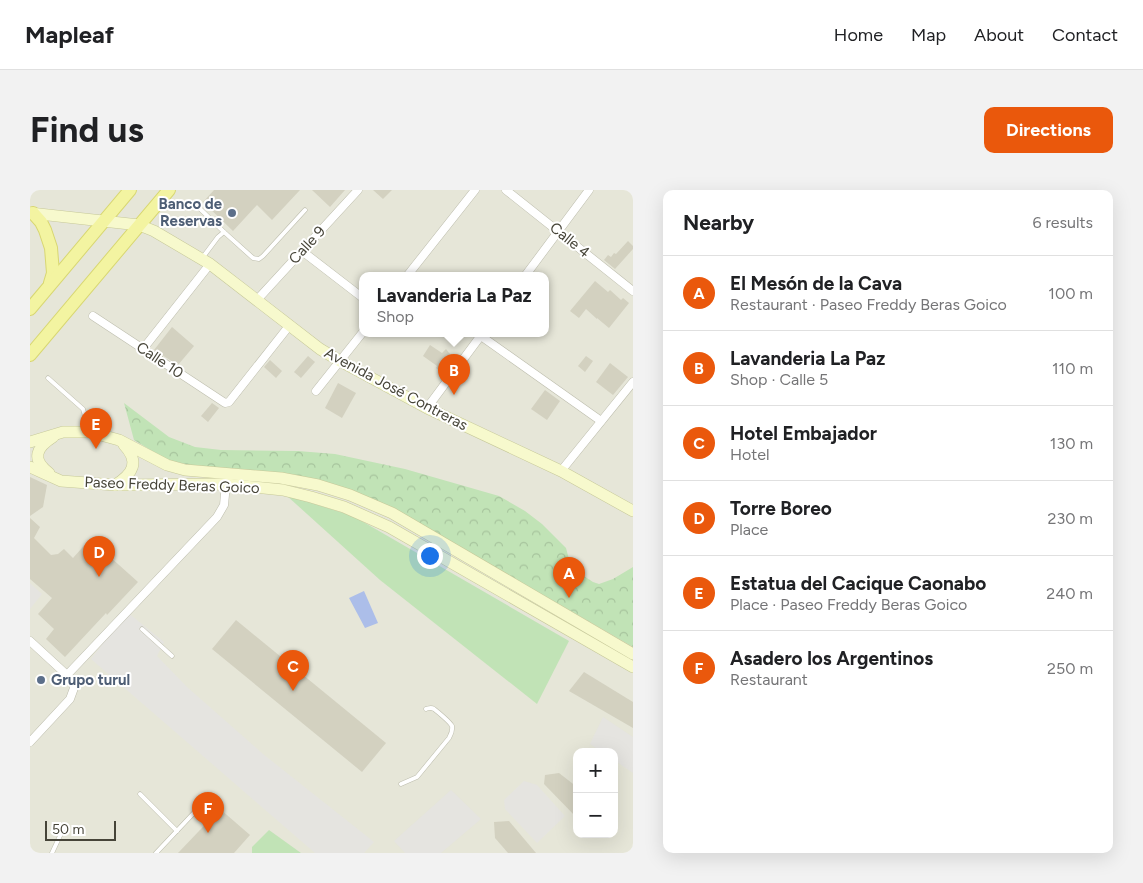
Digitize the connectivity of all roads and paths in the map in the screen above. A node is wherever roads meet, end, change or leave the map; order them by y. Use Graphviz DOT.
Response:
graph roads {
  1 [pos="130,190"];
  2 [pos="169,190"];
  3 [pos="358,190"];
  4 [pos="475,190"];
  5 [pos="506,190"];
  6 [pos="590,190"];
  7 [pos="515,193"];
  8 [pos="195,204"];
  9 [pos="306,210"];
  10 [pos="32,213"];
  11 [pos="104,221"];
  12 [pos="139,225"];
  13 [pos="559,231"];
  14 [pos="224,232"];
  15 [pos="302,251"];
  16 [pos="206,262"];
  17 [pos="410,272"];
  18 [pos="528,272"];
  19 [pos="50,285"];
  20 [pos="633,291"];
  21 [pos="359,295"];
  22 [pos="257,300"];
  23 [pos="30,308"];
  24 [pos="93,316"];
  25 [pos="289,326"];
  26 [pos="359,337"];
  27 [pos="480,337"];
  28 [pos="485,337"];
  29 [pos="143,349"];
  30 [pos="30,355"];
  31 [pos="340,361"];
  32 [pos="48,378"];
  33 [pos="633,382"];
  34 [pos="316,391"];
  35 [pos="427,408"];
  36 [pos="601,421"];
  37 [pos="63,432"];
  38 [pos="90,432"];
  39 [pos="119,440"];
  40 [pos="30,442"];
  41 [pos="30,467"];
  42 [pos="561,471"];
  43 [pos="61,481"];
  44 [pos="226,484"];
  45 [pos="115,485"];
  46 [pos="632,510"];
  47 [pos="142,629"];
  48 [pos="30,641"];
  49 [pos="612,648"];
  50 [pos="633,654"];
  51 [pos="172,656"];
  52 [pos="633,667"];
  53 [pos="67,675"];
  54 [pos="426,709"];
  55 [pos="30,742"];
  56 [pos="401,784"];
  57 [pos="140,794"];
  58 [pos="206,800"];
  59 [pos="65,825"];
  60 [pos="177,831"];
  61 [pos="52,853"];
  62 [pos="156,853"];
  1 -- 11 [label="main road"];
  2 -- 12 [label="main road"];
  3 -- 15 [label="street, Calle 9"];
  4 -- 17 [label="street"];
  5 -- 7 [label="street, Calle 4"];
  6 -- 13 [label="street"];
  7 -- 13 [label="street, Calle 4"];
  8 -- 14 [label="lane"];
  9 -- 14 [label="lane"];
  10 -- 11 [label="street, Avenida José Contreras"];
  10 -- 19 [label="main road"];
  11 -- 12 [label="street, Avenida José Contreras"];
  11 -- 19 [label="main road"];
  12 -- 16 [label="street, Avenida José Contreras"];
  12 -- 30 [label="main road"];
  13 -- 18 [label="street"];
  13 -- 20 [label="street, Calle 4"];
  14 -- 16 [label="lane"];
  15 -- 21 [label="street"];
  15 -- 22 [label="street, Calle 9"];
  16 -- 22 [label="street, Avenida José Contreras"];
  16 -- 29 [label="street"];
  19 -- 23 [label="main road"];
  22 -- 25 [label="street, Avenida José Contreras"];
  24 -- 29 [label="street, Calle 10"];
  25 -- 29 [label="street, Calle 10"];
  25 -- 31 [label="street, Avenida José Contreras"];
  26 -- 31 [label="street"];
  27 -- 35 [label="street"];
  28 -- 36 [label="street"];
  31 -- 34 [label="street"];
  31 -- 35 [label="street, Avenida José Contreras"];
  32 -- 38 [label="lane"];
  33 -- 36 [label="street"];
  35 -- 42 [label="street, Avenida José Contreras"];
  36 -- 42 [label="street"];
  37 -- 38 [label="street, Paseo Freddy Beras Goico"];
  37 -- 40 [label="street, Paseo Freddy Beras Goico"];
  37 -- 43 [label="street"];
  38 -- 39 [label="street, Paseo Freddy Beras Goico"];
  39 -- 45 [label="street"];
  39 -- 49 [label="street, Paseo Freddy Beras Goico"];
  41 -- 43 [label="street, Paseo Freddy Beras Goico"];
  42 -- 46 [label="street, Avenida José Contreras"];
  43 -- 45 [label="street, Paseo Freddy Beras Goico"];
  44 -- 45 [label="street, Paseo Freddy Beras Goico"];
  44 -- 49 [label="street, Paseo Freddy Beras Goico"];
  44 -- 53 [label="street"];
  47 -- 51 [label="lane"];
  48 -- 53 [label="street"];
  49 -- 50 [label="street, Paseo Freddy Beras Goico"];
  49 -- 52 [label="street, Paseo Freddy Beras Goico"];
  53 -- 55 [label="street"];
  54 -- 56 [label="lane"];
  57 -- 60 [label="lane"];
  58 -- 60 [label="lane"];
  59 -- 61 [label="lane"];
  60 -- 62 [label="lane"];
}
